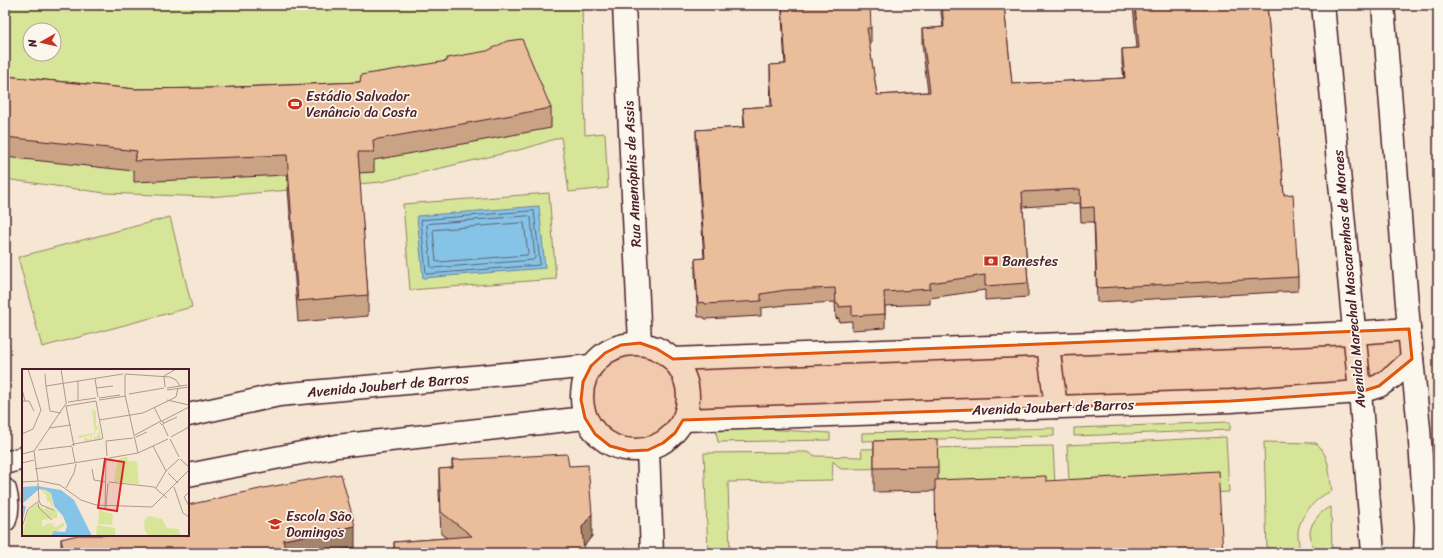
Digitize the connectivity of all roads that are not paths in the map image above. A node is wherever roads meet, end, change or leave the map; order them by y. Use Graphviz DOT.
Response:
graph roads {
  1 [pos="624,5"];
  2 [pos="1323,5"];
  3 [pos="1383,5"];
  4 [pos="1409,329"];
  5 [pos="1354,333"];
  6 [pos="640,344"];
  7 [pos="1048,345"];
  8 [pos="673,359"];
  9 [pos="1412,359"];
  10 [pos="590,366"];
  11 [pos="1360,392"];
  12 [pos="1056,407"];
  13 [pos="189,415"];
  14 [pos="585,418"];
  15 [pos="683,420"];
  16 [pos="648,450"];
  17 [pos="22,458"];
  18 [pos="5,463"];
  19 [pos="189,475"];
  20 [pos="5,490"];
  21 [pos="12,515"];
  22 [pos="652,553"];
  23 [pos="1373,553"];
  24 [pos="1426,553"];
  1 -- 6 [label="street, Rua Amenóphis de Assis"];
  2 -- 5 [label="street, Avenida Marechal Mascarenhas de Moraes"];
  3 -- 4 [label="street"];
  4 -- 5 [label="street"];
  4 -- 9 [label="street"];
  5 -- 7 [label="street"];
  5 -- 11 [label="street, Avenida Marechal Mascarenhas de Moraes"];
  6 -- 8 [label="street"];
  6 -- 10 [label="street"];
  7 -- 8 [label="street"];
  7 -- 12 [label="street"];
  8 -- 15 [label="street"];
  9 -- 11 [label="street, Avenida Joubert de Barros"];
  9 -- 24 [label="street"];
  10 -- 13 [label="street, Avenida Joubert de Barros"];
  10 -- 14 [label="street"];
  11 -- 12 [label="street, Avenida Joubert de Barros"];
  11 -- 23 [label="street, Avenida Marechal Mascarenhas de Moraes"];
  12 -- 15 [label="street, Avenida Joubert de Barros"];
  14 -- 16 [label="street"];
  14 -- 19 [label="street"];
  15 -- 16 [label="street"];
  16 -- 22 [label="street"];
  17 -- 18 [label="street"];
  20 -- 21 [label="street"];
}
